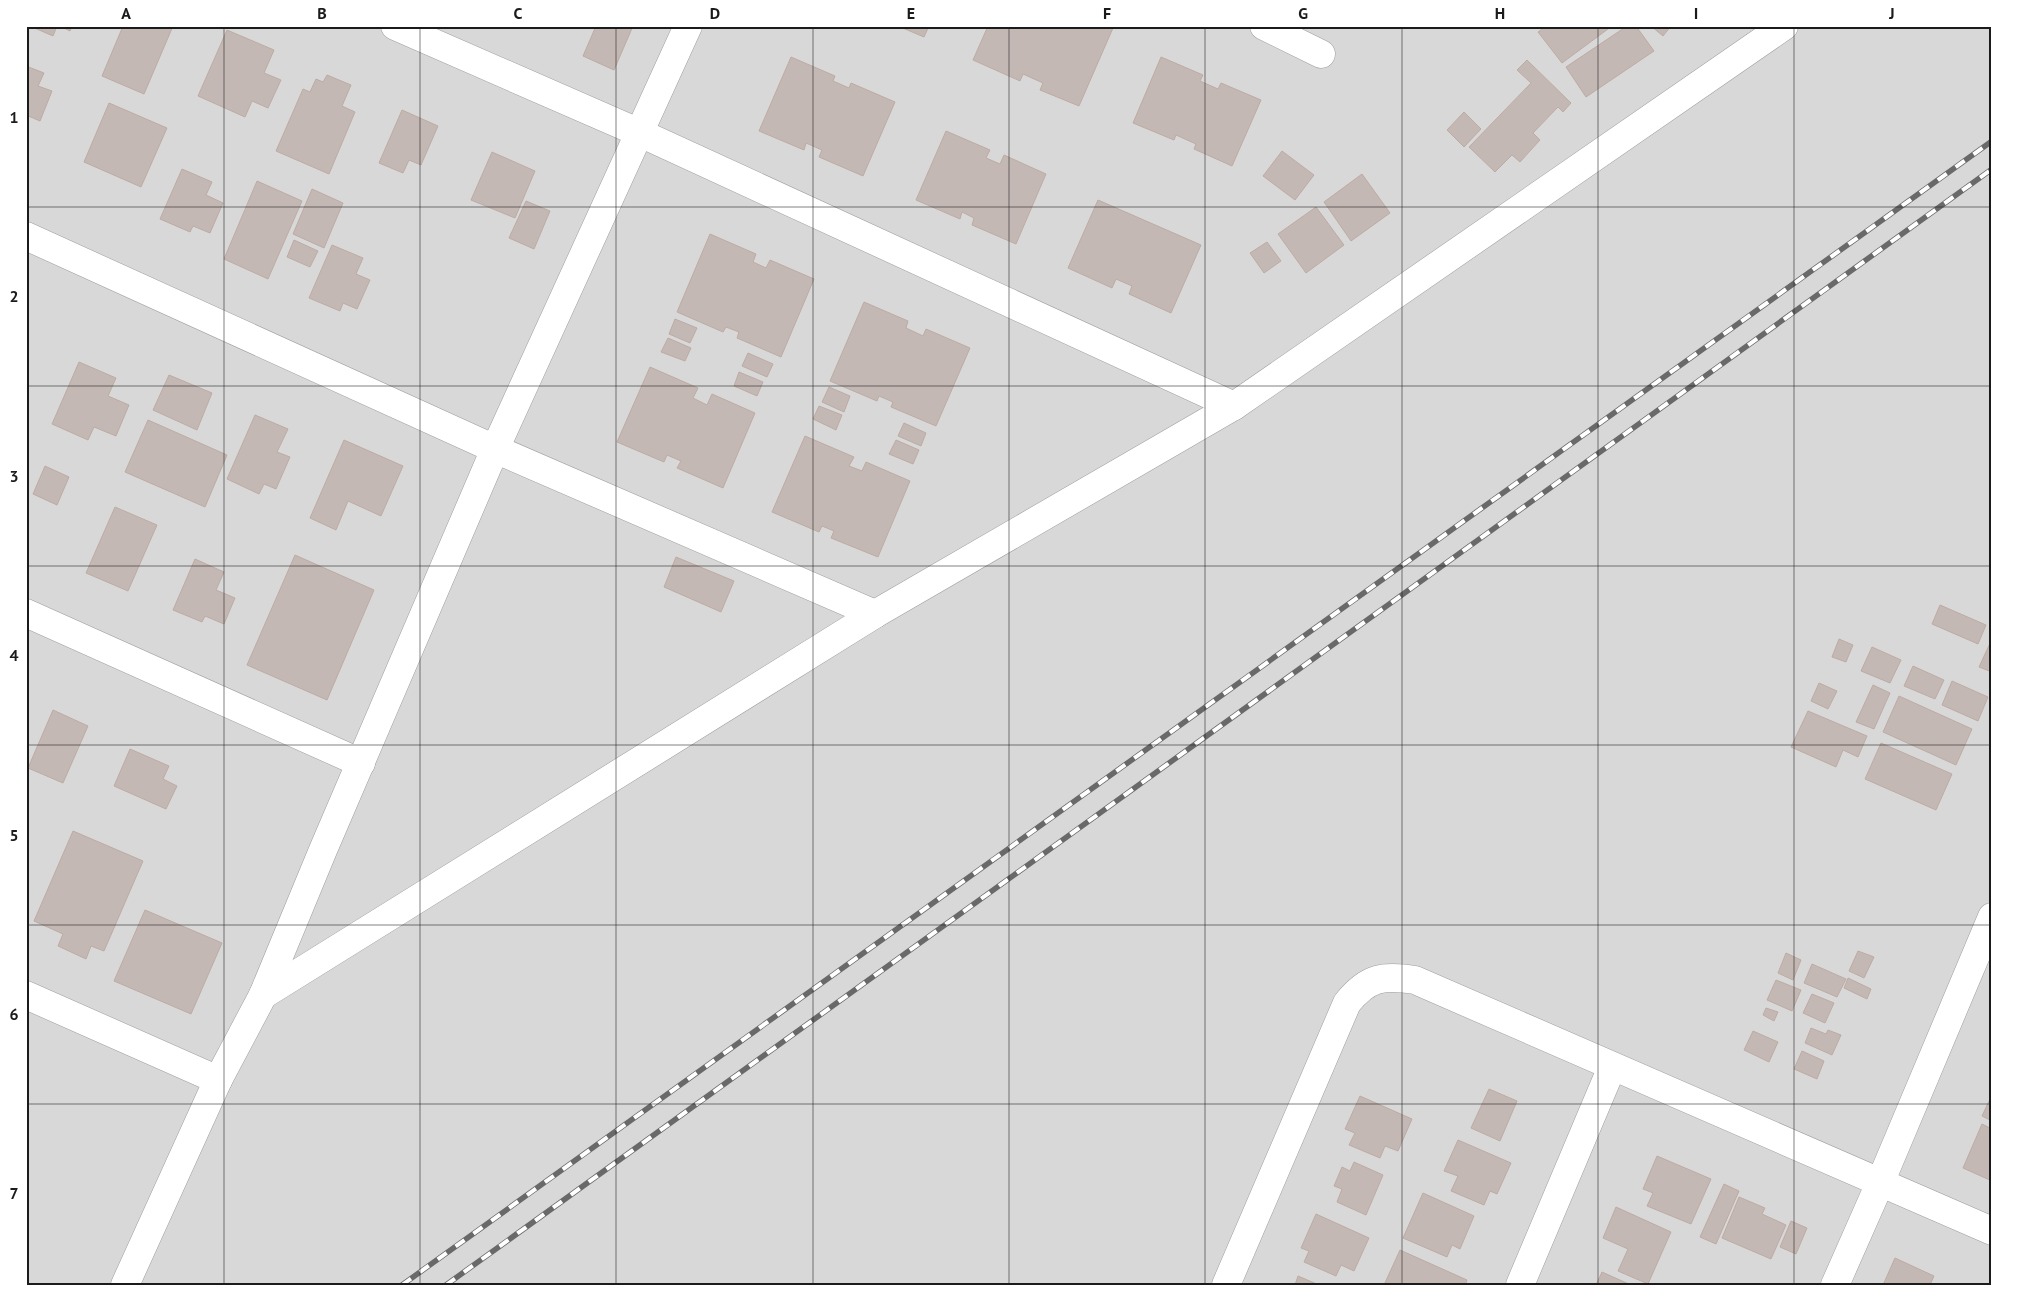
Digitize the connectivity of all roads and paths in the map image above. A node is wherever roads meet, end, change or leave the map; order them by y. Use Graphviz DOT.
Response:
graph roads {
  1 [pos="395,26"];
  2 [pos="688,26"];
  3 [pos="1264,26"];
  4 [pos="1784,26"];
  5 [pos="1321,54"];
  6 [pos="640,133"];
  7 [pos="26,236"];
  8 [pos="1234,406"];
  9 [pos="495,449"];
  10 [pos="26,613"];
  11 [pos="875,614"];
  12 [pos="361,763"];
  13 [pos="1992,917"];
  14 [pos="263,995"];
  15 [pos="26,996"];
  16 [pos="1612,1066"];
  17 [pos="218,1080"];
  18 [pos="1880,1183"];
  19 [pos="1992,1231"];
  20 [pos="125,1285"];
  21 [pos="1226,1285"];
  22 [pos="1520,1285"];
  23 [pos="1835,1285"];
  1 -- 6 [label="street"];
  2 -- 6 [label="street"];
  3 -- 5 [label="street"];
  4 -- 8 [label="street"];
  6 -- 8 [label="street"];
  6 -- 9 [label="street"];
  7 -- 9 [label="street"];
  8 -- 11 [label="street"];
  9 -- 11 [label="street"];
  9 -- 12 [label="street"];
  10 -- 12 [label="street"];
  11 -- 14 [label="street"];
  12 -- 14 [label="street"];
  13 -- 18 [label="street"];
  14 -- 17 [label="street"];
  15 -- 17 [label="street"];
  16 -- 18 [label="street"];
  16 -- 21 [label="street"];
  16 -- 22 [label="street"];
  17 -- 20 [label="street"];
  18 -- 19 [label="street"];
  18 -- 23 [label="street"];
}
